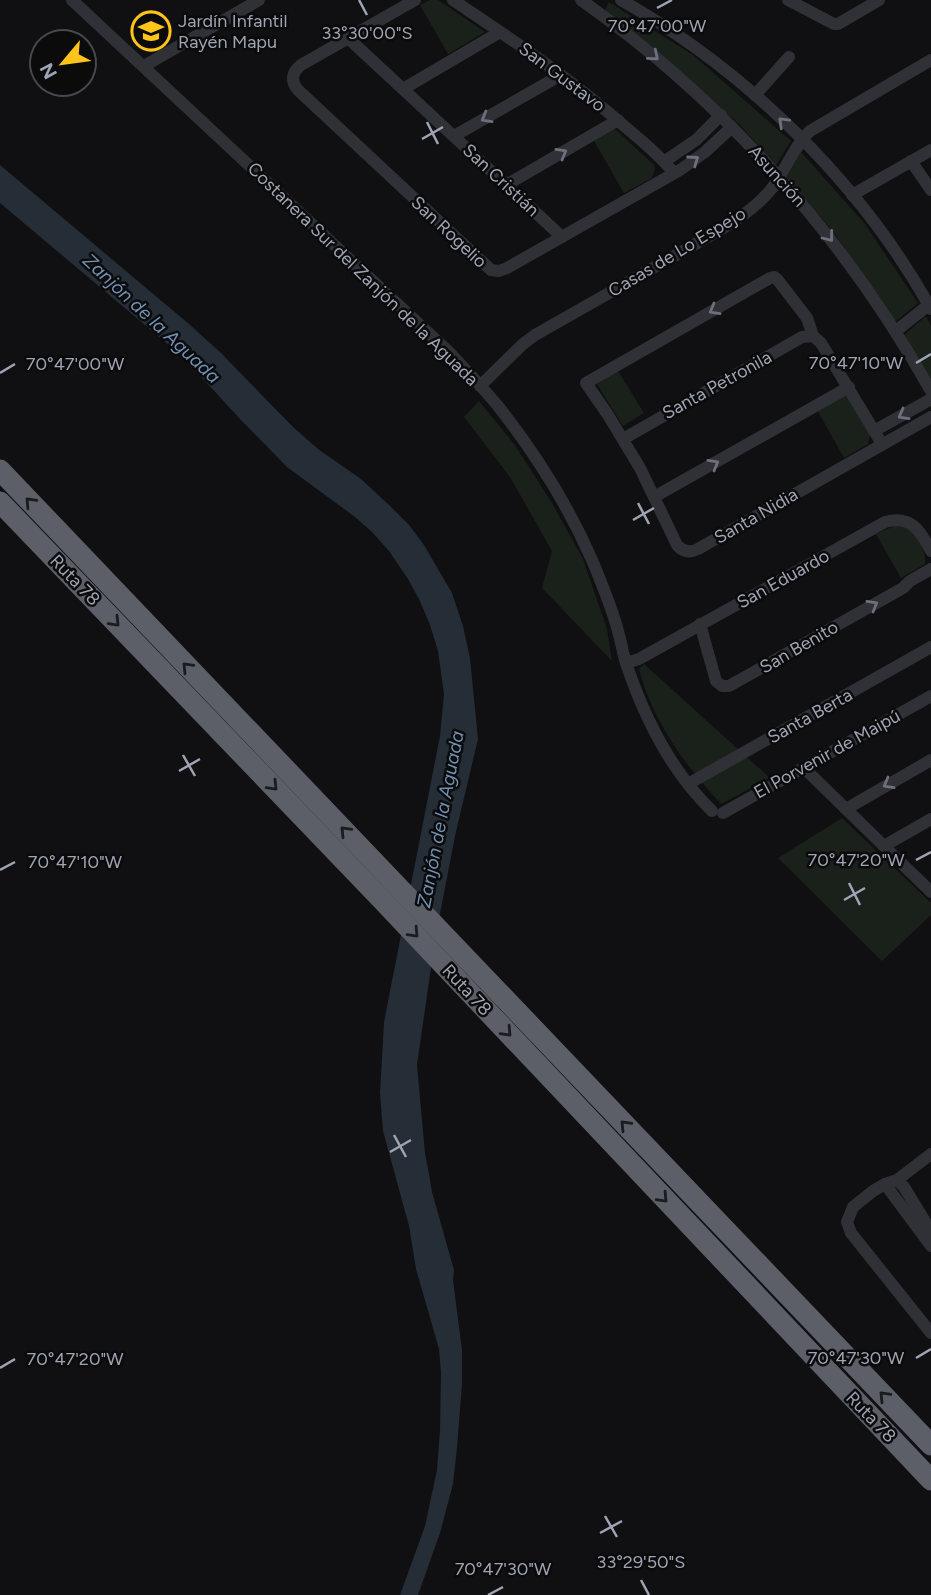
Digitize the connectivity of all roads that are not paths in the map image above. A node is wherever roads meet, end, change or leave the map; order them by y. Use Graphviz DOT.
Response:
graph roads {
  1 [pos="72,0"];
  2 [pos="259,0"];
  3 [pos="415,0"];
  4 [pos="453,0"];
  5 [pos="581,0"];
  6 [pos="621,0"];
  7 [pos="788,0"];
  8 [pos="879,0"];
  9 [pos="597,5"];
  10 [pos="500,32"];
  11 [pos="348,38"];
  12 [pos="789,57"];
  13 [pos="931,60"];
  14 [pos="144,66"];
  15 [pos="561,75"];
  16 [pos="403,89"];
  17 [pos="755,95"];
  18 [pos="721,115"];
  19 [pos="618,120"];
  20 [pos="732,127"];
  21 [pos="454,136"];
  22 [pos="802,140"];
  23 [pos="931,150"];
  24 [pos="911,161"];
  25 [pos="665,162"];
  26 [pos="674,173"];
  27 [pos="779,177"];
  28 [pos="506,185"];
  29 [pos="931,190"];
  30 [pos="852,195"];
  31 [pos="562,237"];
  32 [pos="930,306"];
  33 [pos="896,331"];
  34 [pos="813,337"];
  35 [pos="480,386"];
  36 [pos="849,387"];
  37 [pos="931,391"];
  38 [pos="931,399"];
  39 [pos="931,417"];
  40 [pos="874,431"];
  41 [pos="622,439"];
  42 [pos="882,444"];
  43 [pos="0,470"];
  44 [pos="654,497"];
  45 [pos="0,502"];
  46 [pos="931,551"];
  47 [pos="931,569"];
  48 [pos="701,624"];
  49 [pos="931,648"];
  50 [pos="625,663"];
  51 [pos="931,696"];
  52 [pos="931,760"];
  53 [pos="804,768"];
  54 [pos="688,784"];
  55 [pos="846,809"];
  56 [pos="718,812"];
  57 [pos="931,819"];
  58 [pos="884,846"];
  59 [pos="928,884"];
  60 [pos="931,1154"];
  61 [pos="891,1182"];
  62 [pos="931,1231"];
  63 [pos="931,1246"];
  64 [pos="931,1333"];
  65 [pos="931,1445"];
  66 [pos="931,1480"];
  1 -- 14 [label="street, Costanera Sur del Zanjón de la Aguada"];
  2 -- 14 [label="street"];
  3 -- 11 [label="street"];
  4 -- 10 [label="street, San Gustavo"];
  5 -- 9 [label="street, Asunción"];
  6 -- 17 [label="street"];
  7 -- 8 [label="street"];
  9 -- 18 [label="street, Asunción, one-way"];
  10 -- 15 [label="street, San Gustavo"];
  10 -- 16 [label="street"];
  11 -- 16 [label="street, San Cristián"];
  11 -- 31 [label="street, San Rogelio"];
  12 -- 17 [label="street"];
  13 -- 22 [label="street, Casas de Lo Espejo"];
  14 -- 35 [label="street, Costanera Sur del Zanjón de la Aguada"];
  15 -- 19 [label="street, San Gustavo"];
  15 -- 21 [label="street, one-way"];
  16 -- 21 [label="street, San Cristián"];
  22 -- 17 [label="street, one-way"];
  18 -- 20 [label="street, Asunción"];
  18 -- 25 [label="street"];
  19 -- 25 [label="street, San Gustavo"];
  28 -- 19 [label="street, one-way"];
  26 -- 20 [label="street, San Rogelio, one-way"];
  20 -- 27 [label="street, Asunción"];
  21 -- 28 [label="street, San Cristián"];
  22 -- 27 [label="street, Casas de Lo Espejo"];
  22 -- 30 [label="street"];
  23 -- 24 [label="street"];
  24 -- 29 [label="street"];
  24 -- 30 [label="street"];
  25 -- 26 [label="street"];
  26 -- 31 [label="street, San Rogelio"];
  27 -- 33 [label="street, Asunción, one-way"];
  27 -- 35 [label="street, Casas de Lo Espejo"];
  28 -- 31 [label="street, San Cristián"];
  30 -- 32 [label="street"];
  32 -- 33 [label="street"];
  33 -- 37 [label="street, Asunción"];
  34 -- 36 [label="street"];
  34 -- 41 [label="street, Santa Petronila"];
  34 -- 41 [label="street, Santa Nidia, one-way"];
  35 -- 50 [label="street, Costanera Sur del Zanjón de la Aguada"];
  36 -- 40 [label="street"];
  44 -- 36 [label="street, one-way"];
  38 -- 40 [label="street, one-way"];
  39 -- 42 [label="street, Santa Nidia"];
  40 -- 42 [label="street"];
  41 -- 44 [label="street, Santa Nidia"];
  42 -- 44 [label="street, Santa Nidia"];
  65 -- 43 [label="highway, Ruta 78, one-way"];
  45 -- 66 [label="highway, Ruta 78, one-way"];
  46 -- 48 [label="street, San Eduardo"];
  48 -- 47 [label="street, San Benito, one-way"];
  48 -- 50 [label="street, San Eduardo"];
  49 -- 54 [label="street, Santa Berta"];
  50 -- 54 [label="street, Costanera Sur del Zanjón de la Aguada"];
  51 -- 53 [label="street, El Porvenir de Maipú"];
  52 -- 55 [label="street, one-way"];
  53 -- 55 [label="street"];
  53 -- 56 [label="street, El Porvenir de Maipú"];
  54 -- 56 [label="street, Costanera Sur del Zanjón de la Aguada"];
  55 -- 58 [label="street"];
  57 -- 58 [label="street"];
  58 -- 59 [label="street"];
  60 -- 61 [label="street"];
  61 -- 62 [label="street"];
  61 -- 63 [label="street"];
  61 -- 64 [label="street"];
}
